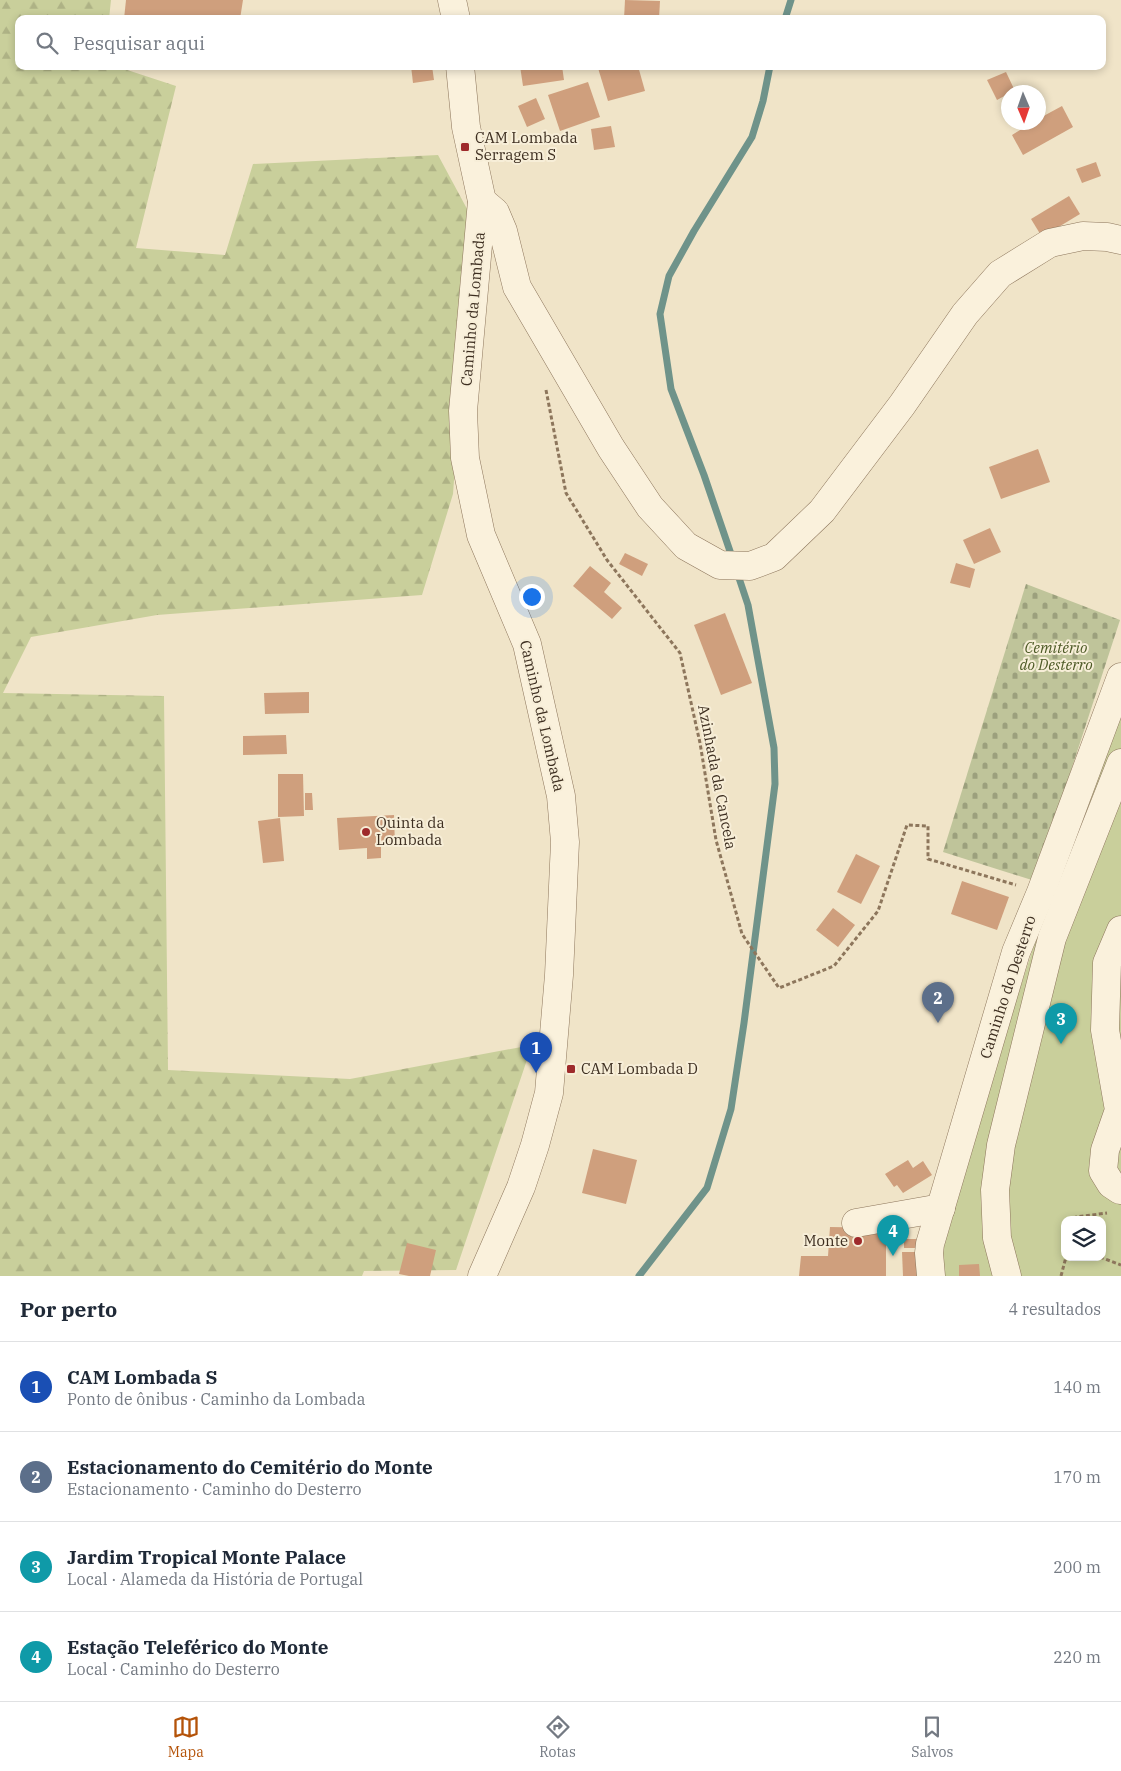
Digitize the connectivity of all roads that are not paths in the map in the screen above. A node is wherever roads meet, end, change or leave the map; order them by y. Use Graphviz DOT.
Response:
graph roads {
  1 [pos="452,0"];
  2 [pos="455,15"];
  3 [pos="460,70"];
  4 [pos="482,201"];
  5 [pos="1121,240"];
  6 [pos="1121,677"];
  7 [pos="1121,763"];
  8 [pos="1121,930"];
  9 [pos="1116,1201"];
  10 [pos="941,1208"];
  11 [pos="856,1223"];
  12 [pos="482,1276"];
  13 [pos="931,1276"];
  14 [pos="1007,1276"];
  1 -- 2 [label="street"];
  3 -- 4 [label="street, Caminho da Lombada"];
  4 -- 5 [label="street"];
  4 -- 12 [label="street, Caminho da Lombada"];
  6 -- 10 [label="street, Caminho do Desterro"];
  7 -- 14 [label="street"];
  8 -- 9 [label="street"];
  10 -- 11 [label="street"];
  10 -- 13 [label="street, Caminho do Desterro"];
}
